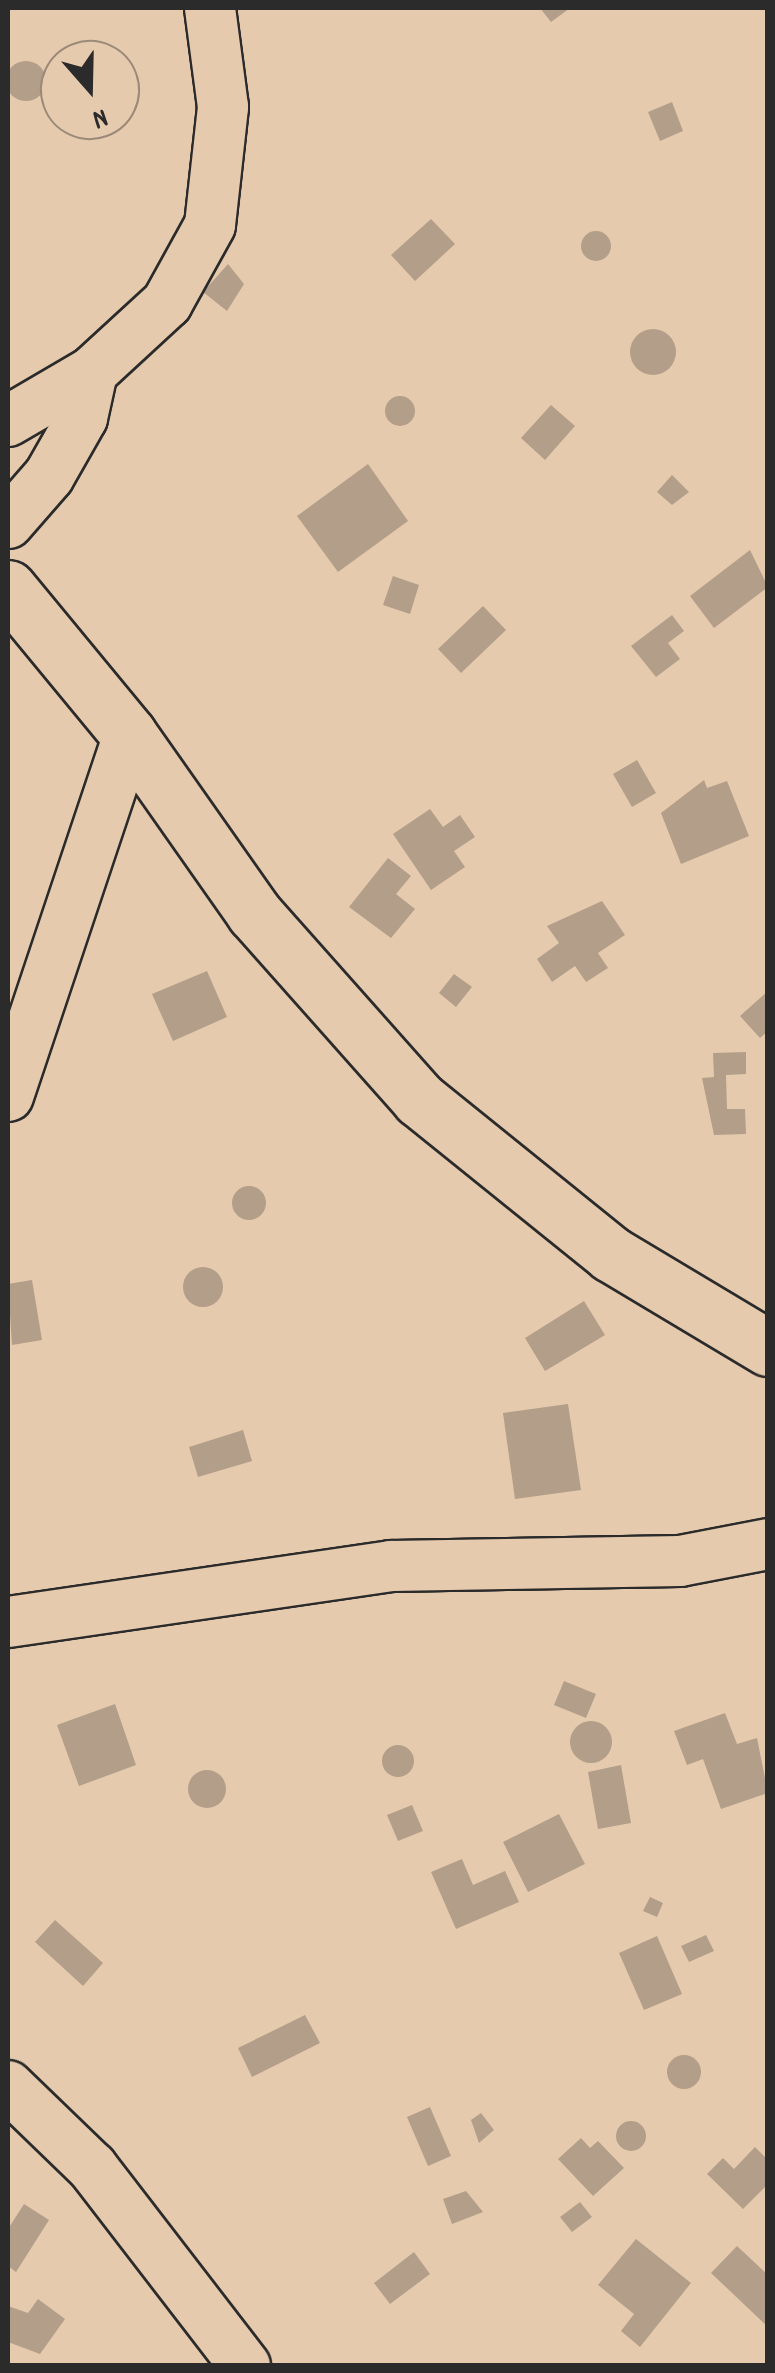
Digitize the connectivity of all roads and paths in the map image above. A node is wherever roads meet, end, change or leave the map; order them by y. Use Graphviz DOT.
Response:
graph roads {
  1 [pos="210,8"];
  2 [pos="92,372"];
  3 [pos="8,421"];
  4 [pos="8,524"];
  5 [pos="8,588"];
  6 [pos="129,735"];
  7 [pos="8,1096"];
  8 [pos="768,1348"];
  9 [pos="768,1544"];
  10 [pos="8,1622"];
  11 [pos="8,2086"];
  12 [pos="245,2366"];
  1 -- 2 [label="street"];
  2 -- 3 [label="street"];
  2 -- 4 [label="street"];
  5 -- 6 [label="street"];
  6 -- 7 [label="street"];
  6 -- 8 [label="street"];
  9 -- 10 [label="street"];
  11 -- 12 [label="street"];
}
